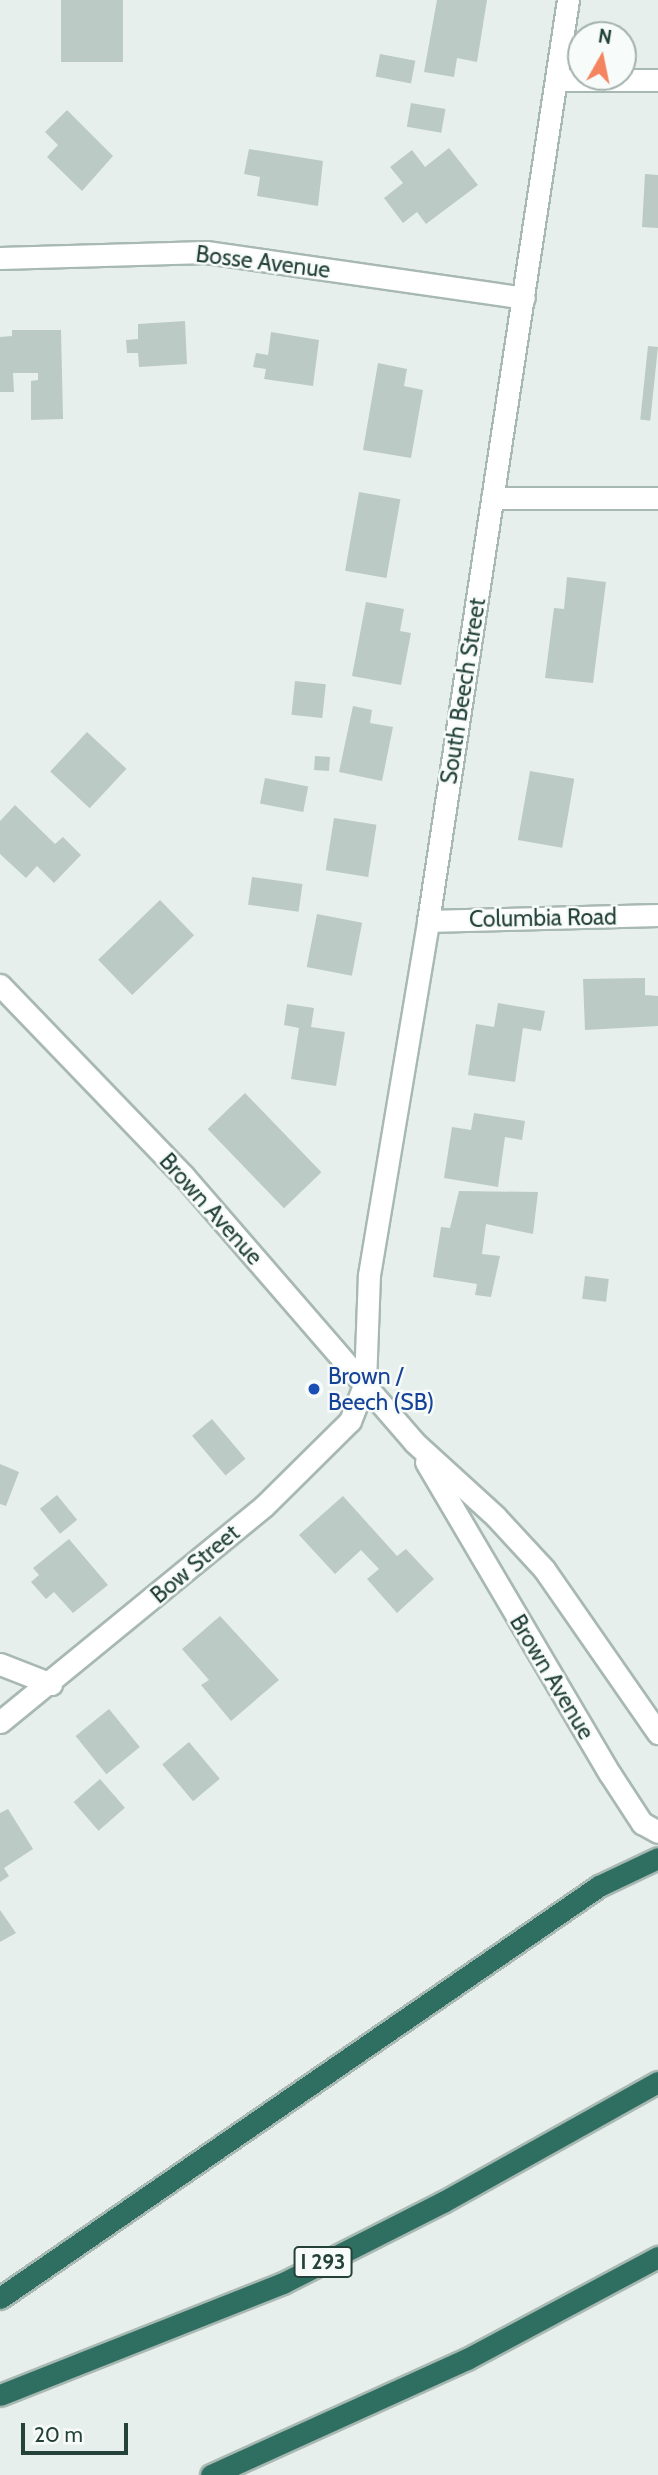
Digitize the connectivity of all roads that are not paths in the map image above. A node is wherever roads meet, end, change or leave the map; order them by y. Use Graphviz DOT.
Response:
graph roads {
  1 [pos="568,0"];
  2 [pos="556,80"];
  3 [pos="658,80"];
  4 [pos="0,258"];
  5 [pos="524,298"];
  6 [pos="492,498"];
  7 [pos="658,498"];
  8 [pos="658,915"];
  9 [pos="428,921"];
  10 [pos="0,985"];
  11 [pos="365,1383"];
  12 [pos="414,1442"];
  13 [pos="0,1664"];
  14 [pos="51,1684"];
  15 [pos="0,1722"];
  16 [pos="658,1733"];
  17 [pos="658,1832"];
  18 [pos="658,1858"];
  19 [pos="658,2082"];
  20 [pos="658,2258"];
  21 [pos="0,2298"];
  22 [pos="0,2395"];
  23 [pos="211,2475"];
  1 -- 2 [label="street, South Beech Street"];
  2 -- 3 [label="street"];
  2 -- 5 [label="street, South Beech Street"];
  4 -- 5 [label="street, Bosse Avenue"];
  5 -- 6 [label="street, South Beech Street"];
  6 -- 7 [label="street"];
  6 -- 9 [label="street, South Beech Street"];
  8 -- 9 [label="street, Columbia Road"];
  9 -- 11 [label="street, South Beech Street"];
  10 -- 11 [label="street, Brown Avenue"];
  11 -- 12 [label="street, Brown Avenue"];
  11 -- 14 [label="street, Bow Street"];
  12 -- 16 [label="street, Brown Avenue"];
  12 -- 17 [label="street, Brown Avenue"];
  13 -- 14 [label="street"];
  14 -- 15 [label="street, Bow Street"];
  18 -- 21 [label="highway"];
  19 -- 22 [label="highway, I 293"];
  20 -- 23 [label="highway"];
}
